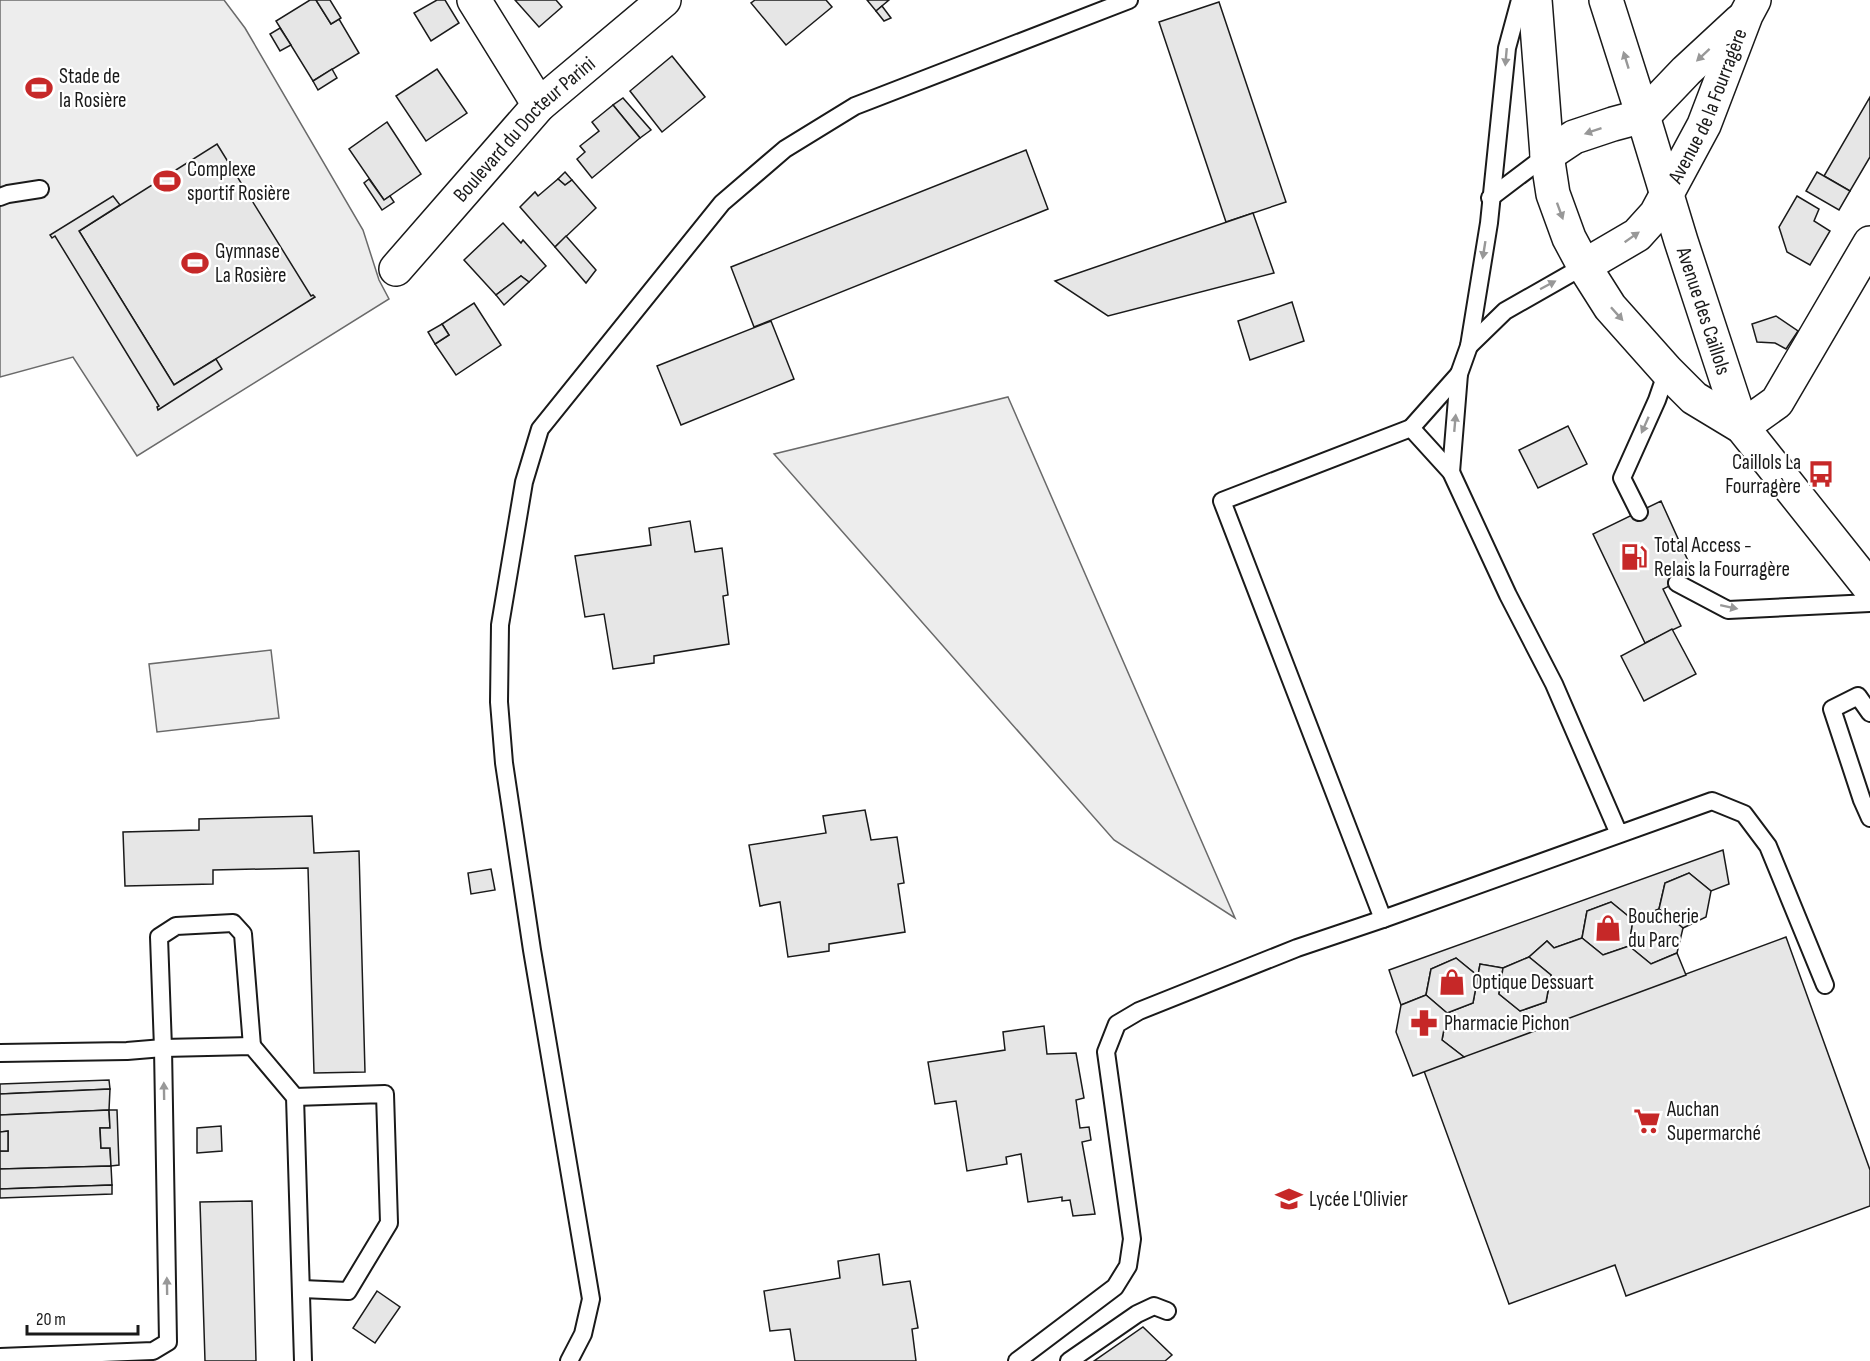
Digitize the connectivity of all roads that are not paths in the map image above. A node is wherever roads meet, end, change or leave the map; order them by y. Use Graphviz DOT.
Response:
graph roads {
  1 [pos="474,0"];
  2 [pos="664,0"];
  3 [pos="1129,0"];
  4 [pos="1520,0"];
  5 [pos="1535,0"];
  6 [pos="1606,0"];
  7 [pos="1750,8"];
  8 [pos="539,105"];
  9 [pos="1643,116"];
  10 [pos="1547,154"];
  11 [pos="40,189"];
  12 [pos="1667,194"];
  13 [pos="0,197"];
  14 [pos="1490,198"];
  15 [pos="1870,243"];
  16 [pos="1584,266"];
  17 [pos="396,269"];
  18 [pos="1469,346"];
  19 [pos="1667,371"];
  20 [pos="1459,374"];
  21 [pos="1742,427"];
  22 [pos="1412,428"];
  23 [pos="1451,472"];
  24 [pos="1639,512"];
  25 [pos="1677,583"];
  26 [pos="1870,588"];
  27 [pos="1870,603"];
  28 [pos="1870,713"];
  29 [pos="1870,818"];
  30 [pos="1619,834"];
  31 [pos="1383,919"];
  32 [pos="1825,985"];
  33 [pos="252,1046"];
  34 [pos="163,1047"];
  35 [pos="0,1053"];
  36 [pos="295,1097"];
  37 [pos="302,1289"];
  38 [pos="1167,1311"];
  39 [pos="0,1357"];
  40 [pos="32,1359"];
  41 [pos="303,1361"];
  42 [pos="569,1361"];
  43 [pos="1017,1361"];
  44 [pos="1069,1361"];
  1 -- 8 [label="street"];
  2 -- 8 [label="street, Boulevard du Docteur Parini"];
  3 -- 42 [label="lane"];
  4 -- 14 [label="lane, one-way"];
  5 -- 10 [label="street"];
  9 -- 6 [label="street, one-way"];
  7 -- 9 [label="street, Avenue de la Fourragère, one-way"];
  7 -- 12 [label="street, Avenue de la Fourragère"];
  8 -- 17 [label="street, Boulevard du Docteur Parini"];
  9 -- 10 [label="street, one-way"];
  9 -- 12 [label="street, Avenue des Caillols"];
  10 -- 14 [label="lane"];
  10 -- 16 [label="street, Avenue des Caillols, one-way"];
  11 -- 13 [label="lane"];
  16 -- 12 [label="street, Avenue de la Fourragère, one-way"];
  12 -- 21 [label="street, Avenue des Caillols"];
  14 -- 18 [label="lane, one-way"];
  15 -- 21 [label="street"];
  18 -- 16 [label="lane, one-way"];
  16 -- 19 [label="street, Avenue des Caillols, one-way"];
  18 -- 20 [label="lane"];
  19 -- 21 [label="street, Avenue des Caillols"];
  19 -- 24 [label="lane, one-way"];
  20 -- 22 [label="lane"];
  23 -- 20 [label="lane, one-way"];
  21 -- 26 [label="street, Avenue des Caillols"];
  22 -- 23 [label="lane"];
  22 -- 31 [label="lane"];
  23 -- 30 [label="lane"];
  25 -- 27 [label="lane, one-way"];
  28 -- 29 [label="lane"];
  30 -- 31 [label="lane"];
  30 -- 32 [label="lane"];
  31 -- 43 [label="lane"];
  33 -- 34 [label="lane"];
  33 -- 34 [label="lane"];
  33 -- 36 [label="lane"];
  34 -- 35 [label="lane"];
  40 -- 34 [label="lane, one-way"];
  36 -- 37 [label="lane"];
  36 -- 37 [label="lane"];
  37 -- 41 [label="lane"];
  38 -- 44 [label="lane"];
  39 -- 40 [label="lane"];
}
